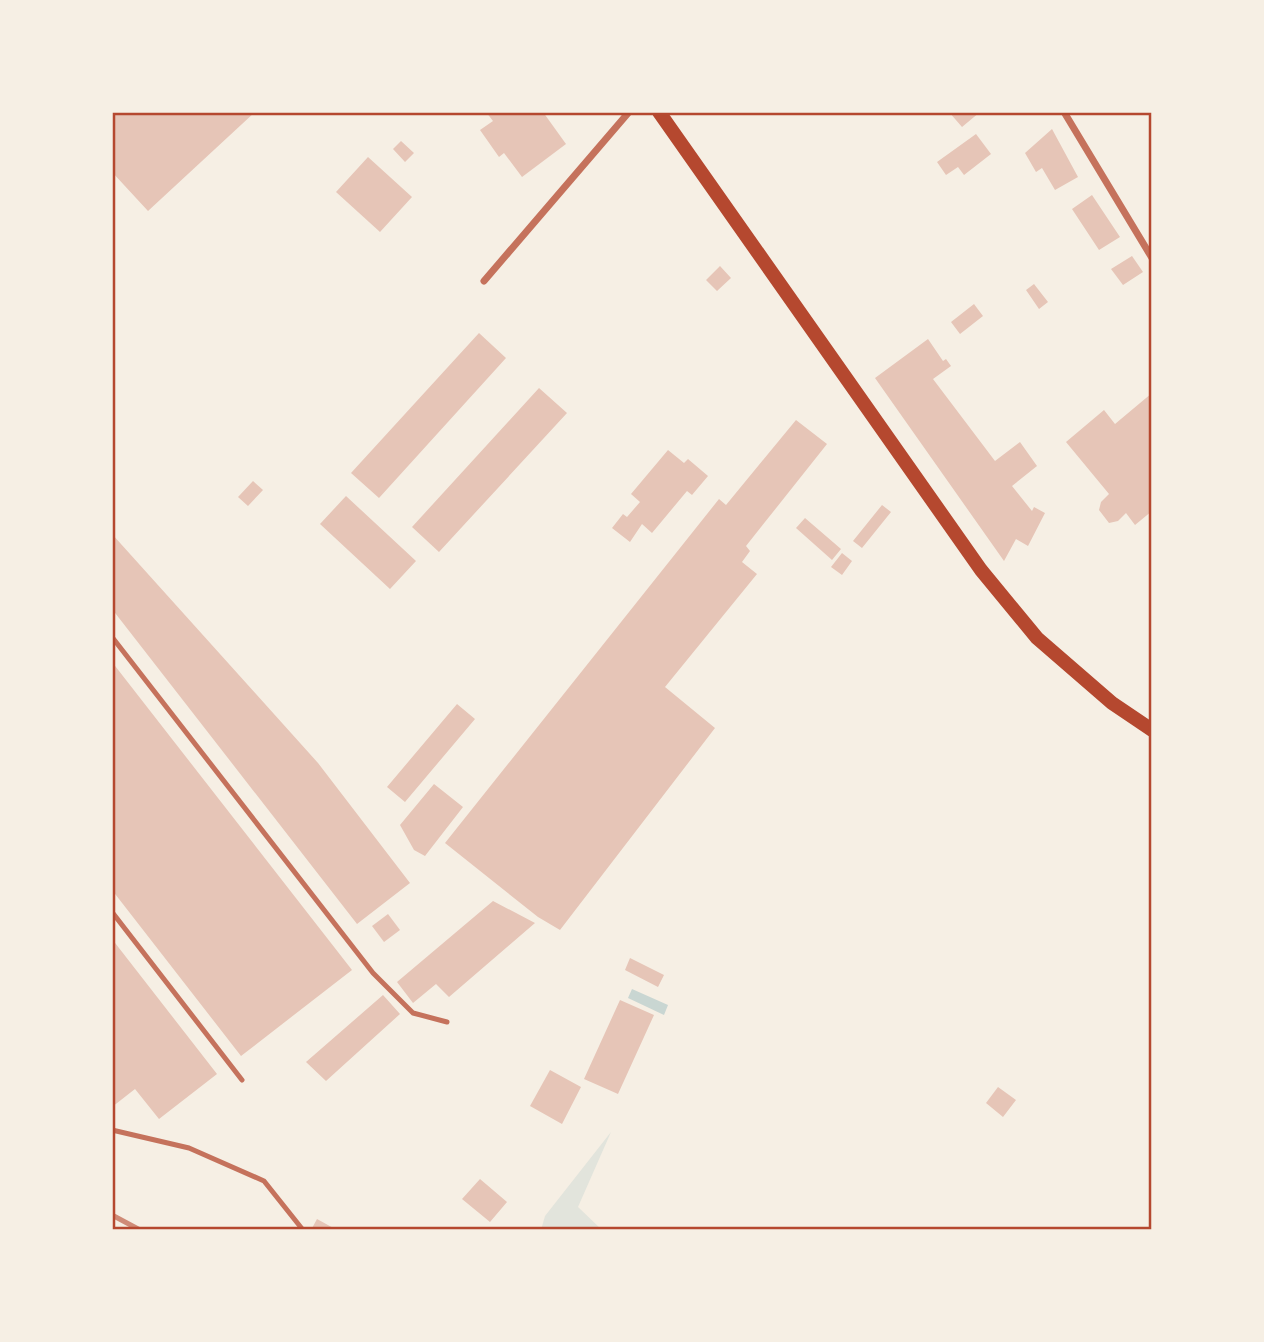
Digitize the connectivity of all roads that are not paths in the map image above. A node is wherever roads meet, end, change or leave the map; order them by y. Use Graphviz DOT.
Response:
graph roads {
  1 [pos="629,112"];
  2 [pos="659,112"];
  3 [pos="1064,112"];
  4 [pos="1152,258"];
  5 [pos="484,281"];
  6 [pos="112,637"];
  7 [pos="1152,730"];
  8 [pos="112,912"];
  9 [pos="447,1022"];
  10 [pos="242,1080"];
  11 [pos="112,1130"];
  12 [pos="303,1230"];
  1 -- 5 [label="street"];
  2 -- 7 [label="main road"];
  3 -- 4 [label="street"];
  6 -- 9 [label="lane"];
  8 -- 10 [label="lane"];
  11 -- 12 [label="lane"];
}
